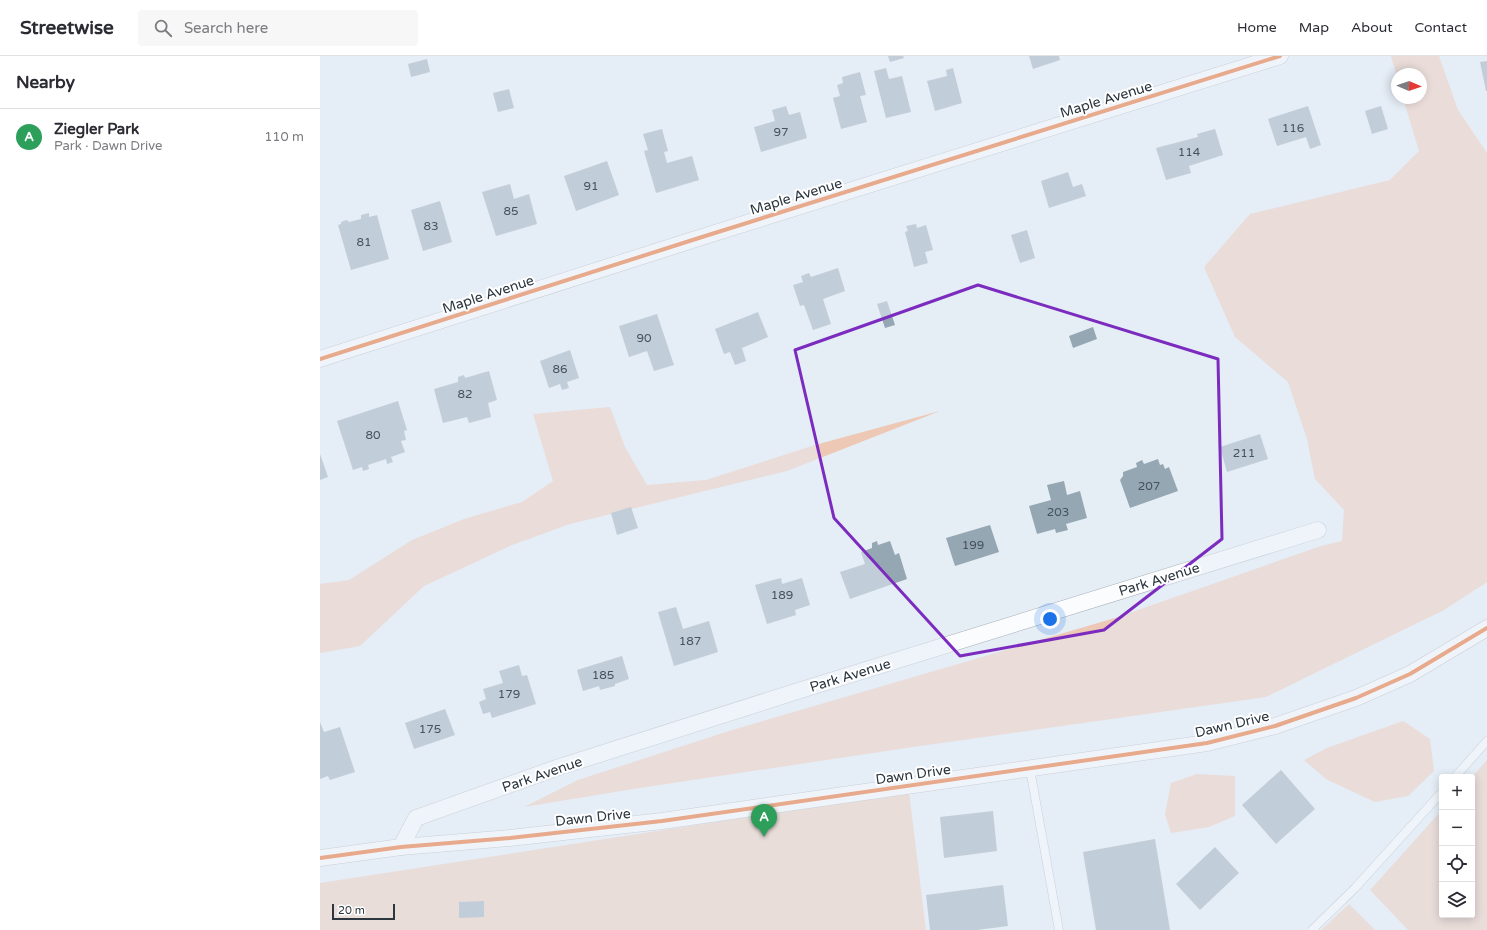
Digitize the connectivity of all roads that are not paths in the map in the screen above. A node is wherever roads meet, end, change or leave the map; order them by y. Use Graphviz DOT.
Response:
graph roads {
  1 [pos="1280,56"];
  2 [pos="320,359"];
  3 [pos="1318,530"];
  4 [pos="1487,628"];
  5 [pos="1487,742"];
  6 [pos="1030,769"];
  7 [pos="1458,774"];
  8 [pos="1439,795"];
  9 [pos="401,847"];
  10 [pos="320,858"];
  11 [pos="1059,930"];
  12 [pos="1312,930"];
  1 -- 2 [label="street, Maple Avenue"];
  3 -- 9 [label="street, Park Avenue"];
  4 -- 6 [label="street, Dawn Drive"];
  5 -- 7 [label="lane"];
  6 -- 9 [label="street, Dawn Drive"];
  6 -- 11 [label="lane"];
  8 -- 12 [label="lane"];
  9 -- 10 [label="street, Dawn Drive"];
}
